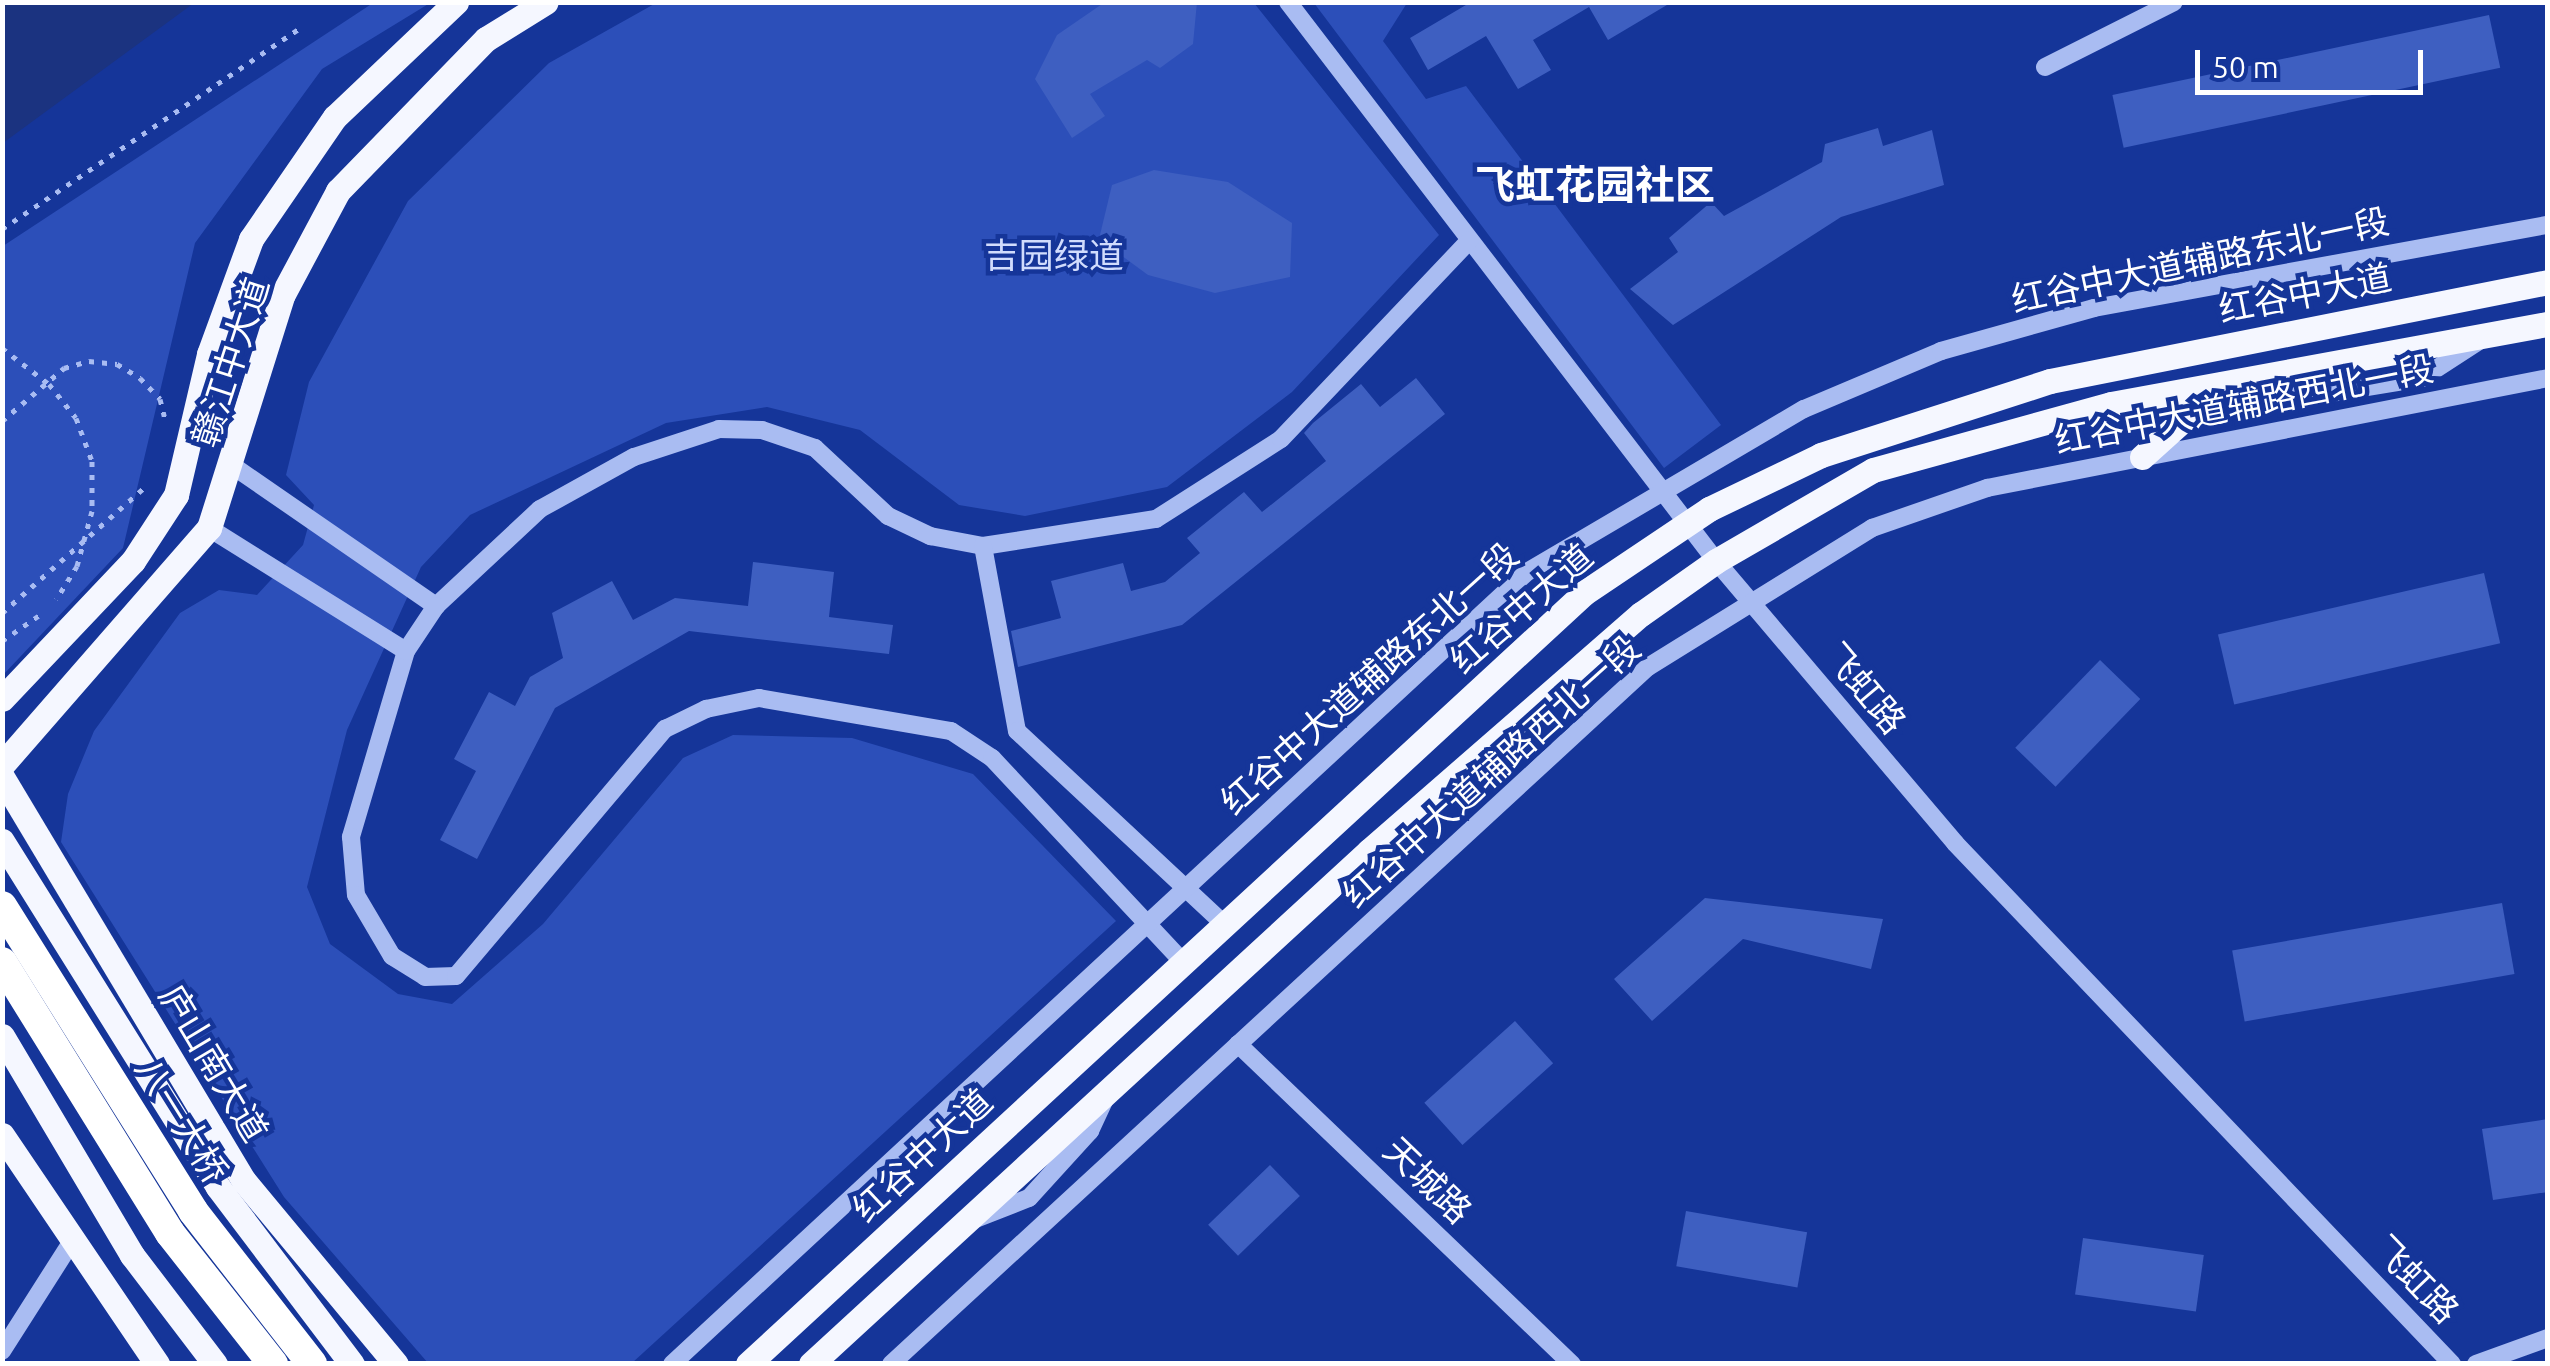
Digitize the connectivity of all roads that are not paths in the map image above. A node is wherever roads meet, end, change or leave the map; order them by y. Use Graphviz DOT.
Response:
graph roads {
  1 [pos="456,2"];
  2 [pos="546,2"];
  3 [pos="1288,2"];
  4 [pos="2174,2"];
  5 [pos="2045,67"];
  6 [pos="2548,225"];
  7 [pos="1470,240"];
  8 [pos="2548,282"];
  9 [pos="2548,324"];
  10 [pos="2548,378"];
  11 [pos="2223,384"];
  12 [pos="2142,457"];
  13 [pos="234,466"];
  14 [pos="1663,492"];
  15 [pos="1687,523"];
  16 [pos="209,528"];
  17 [pos="984,546"];
  18 [pos="1716,561"];
  19 [pos="1750,604"];
  20 [pos="436,606"];
  21 [pos="406,651"];
  22 [pos="2,699"];
  23 [pos="1017,732"];
  24 [pos="992,758"];
  25 [pos="2,765"];
  26 [pos="2,777"];
  27 [pos="2,841"];
  28 [pos="1186,889"];
  29 [pos="11,918"];
  30 [pos="1148,924"];
  31 [pos="1224,924"];
  32 [pos="2,962"];
  33 [pos="1183,962"];
  34 [pos="2,1036"];
  35 [pos="1238,1044"];
  36 [pos="2,1136"];
  37 [pos="74,1238"];
  38 [pos="2548,1338"];
  39 [pos="2,1351"];
  40 [pos="157,1364"];
  41 [pos="216,1364"];
  42 [pos="272,1364"];
  43 [pos="312,1364"];
  44 [pos="352,1364"];
  45 [pos="396,1364"];
  46 [pos="672,1364"];
  47 [pos="748,1364"];
  48 [pos="811,1364"];
  49 [pos="891,1364"];
  50 [pos="1572,1364"];
  51 [pos="2452,1364"];
  52 [pos="2476,1364"];
  1 -- 22 [label="main road, 赣江中大道"];
  2 -- 13 [label="main road, 赣江中大道"];
  3 -- 7 [label="street, 飞虹路"];
  4 -- 5 [label="street"];
  6 -- 14 [label="street, 红谷中大道辅路东北一段"];
  7 -- 14 [label="street, 飞虹路"];
  7 -- 17 [label="street"];
  8 -- 15 [label="main road, 红谷中大道"];
  9 -- 11 [label="main road"];
  10 -- 12 [label="street, 红谷中大道辅路西北一段"];
  11 -- 12 [label="main road"];
  11 -- 18 [label="main road"];
  12 -- 19 [label="street, 红谷中大道辅路西北一段"];
  13 -- 16 [label="main road, 赣江中大道"];
  13 -- 20 [label="street"];
  14 -- 15 [label="street, 飞虹路"];
  14 -- 28 [label="street, 红谷中大道辅路东北一段"];
  15 -- 18 [label="street, 飞虹路"];
  15 -- 31 [label="main road, 红谷中大道"];
  16 -- 21 [label="street"];
  16 -- 25 [label="main road, 赣江中大道"];
  17 -- 20 [label="street"];
  17 -- 23 [label="street"];
  18 -- 19 [label="street, 飞虹路"];
  18 -- 48 [label="main road"];
  19 -- 35 [label="street, 红谷中大道辅路西北一段"];
  19 -- 51 [label="street, 飞虹路"];
  20 -- 21 [label="street"];
  21 -- 24 [label="street"];
  23 -- 24 [label="street"];
  23 -- 28 [label="street"];
  24 -- 30 [label="street"];
  26 -- 45 [label="main road, 庐山南大道"];
  27 -- 44 [label="main road"];
  28 -- 30 [label="street, 红谷中大道辅路东北一段"];
  28 -- 31 [label="street"];
  29 -- 43 [label="highway, 八一大桥"];
  30 -- 33 [label="street"];
  30 -- 46 [label="street, 红谷中大道辅路东北一段"];
  31 -- 33 [label="main road, 红谷中大道"];
  32 -- 42 [label="highway, 八一大桥"];
  33 -- 47 [label="main road, 红谷中大道"];
  34 -- 41 [label="main road"];
  35 -- 49 [label="street, 红谷中大道辅路西北一段"];
  35 -- 50 [label="street, 天城路"];
  36 -- 37 [label="main road"];
  37 -- 39 [label="street"];
  37 -- 40 [label="main road"];
  38 -- 52 [label="street"];
}
